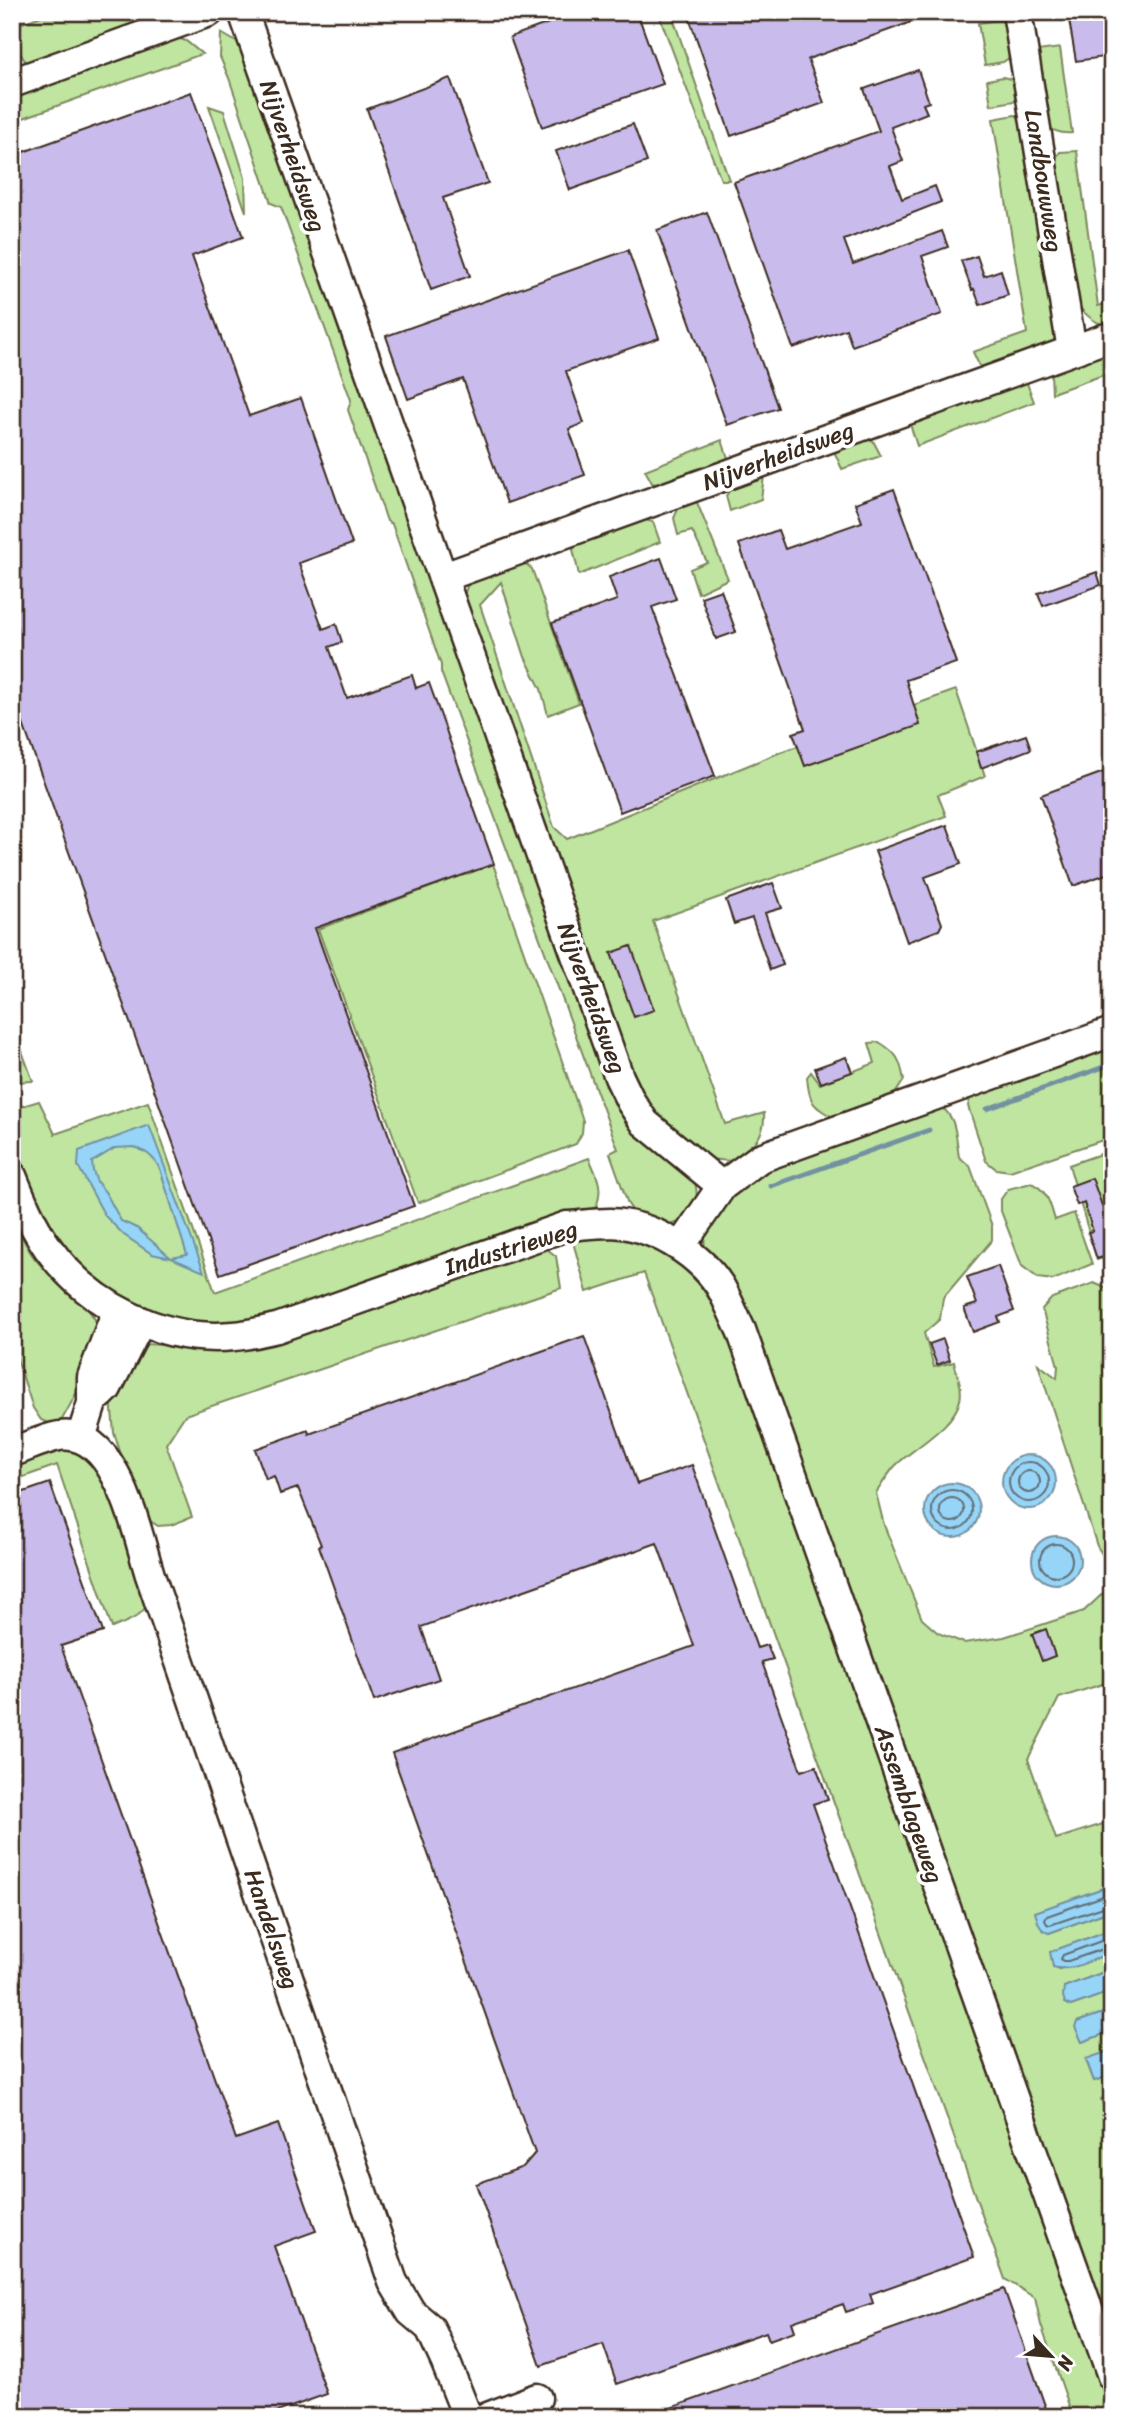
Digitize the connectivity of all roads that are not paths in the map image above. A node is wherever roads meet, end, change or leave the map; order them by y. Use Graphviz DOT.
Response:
graph roads {
  1 [pos="243,12"];
  2 [pos="1017,12"];
  3 [pos="205,13"];
  4 [pos="12,83"];
  5 [pos="1112,336"];
  6 [pos="1072,350"];
  7 [pos="444,577"];
  8 [pos="1112,1032"];
  9 [pos="12,1176"];
  10 [pos="722,1186"];
  11 [pos="680,1247"];
  12 [pos="129,1316"];
  13 [pos="81,1438"];
  14 [pos="12,1452"];
  15 [pos="1112,2376"];
  16 [pos="537,2398"];
  17 [pos="470,2417"];
  18 [pos="488,2417"];
  1 -- 7 [label="street, Nijverheidsweg"];
  2 -- 6 [label="street, Landbouwweg"];
  3 -- 4 [label="street"];
  5 -- 6 [label="street, Nijverheidsweg"];
  6 -- 7 [label="street, Nijverheidsweg"];
  7 -- 10 [label="street, Nijverheidsweg"];
  8 -- 10 [label="street"];
  9 -- 12 [label="street, Industrieweg"];
  10 -- 11 [label="street"];
  11 -- 12 [label="street, Industrieweg"];
  11 -- 15 [label="street, Assemblageweg"];
  12 -- 13 [label="street"];
  13 -- 14 [label="street"];
  13 -- 17 [label="street, Handelsweg"];
  16 -- 18 [label="street"];
}
